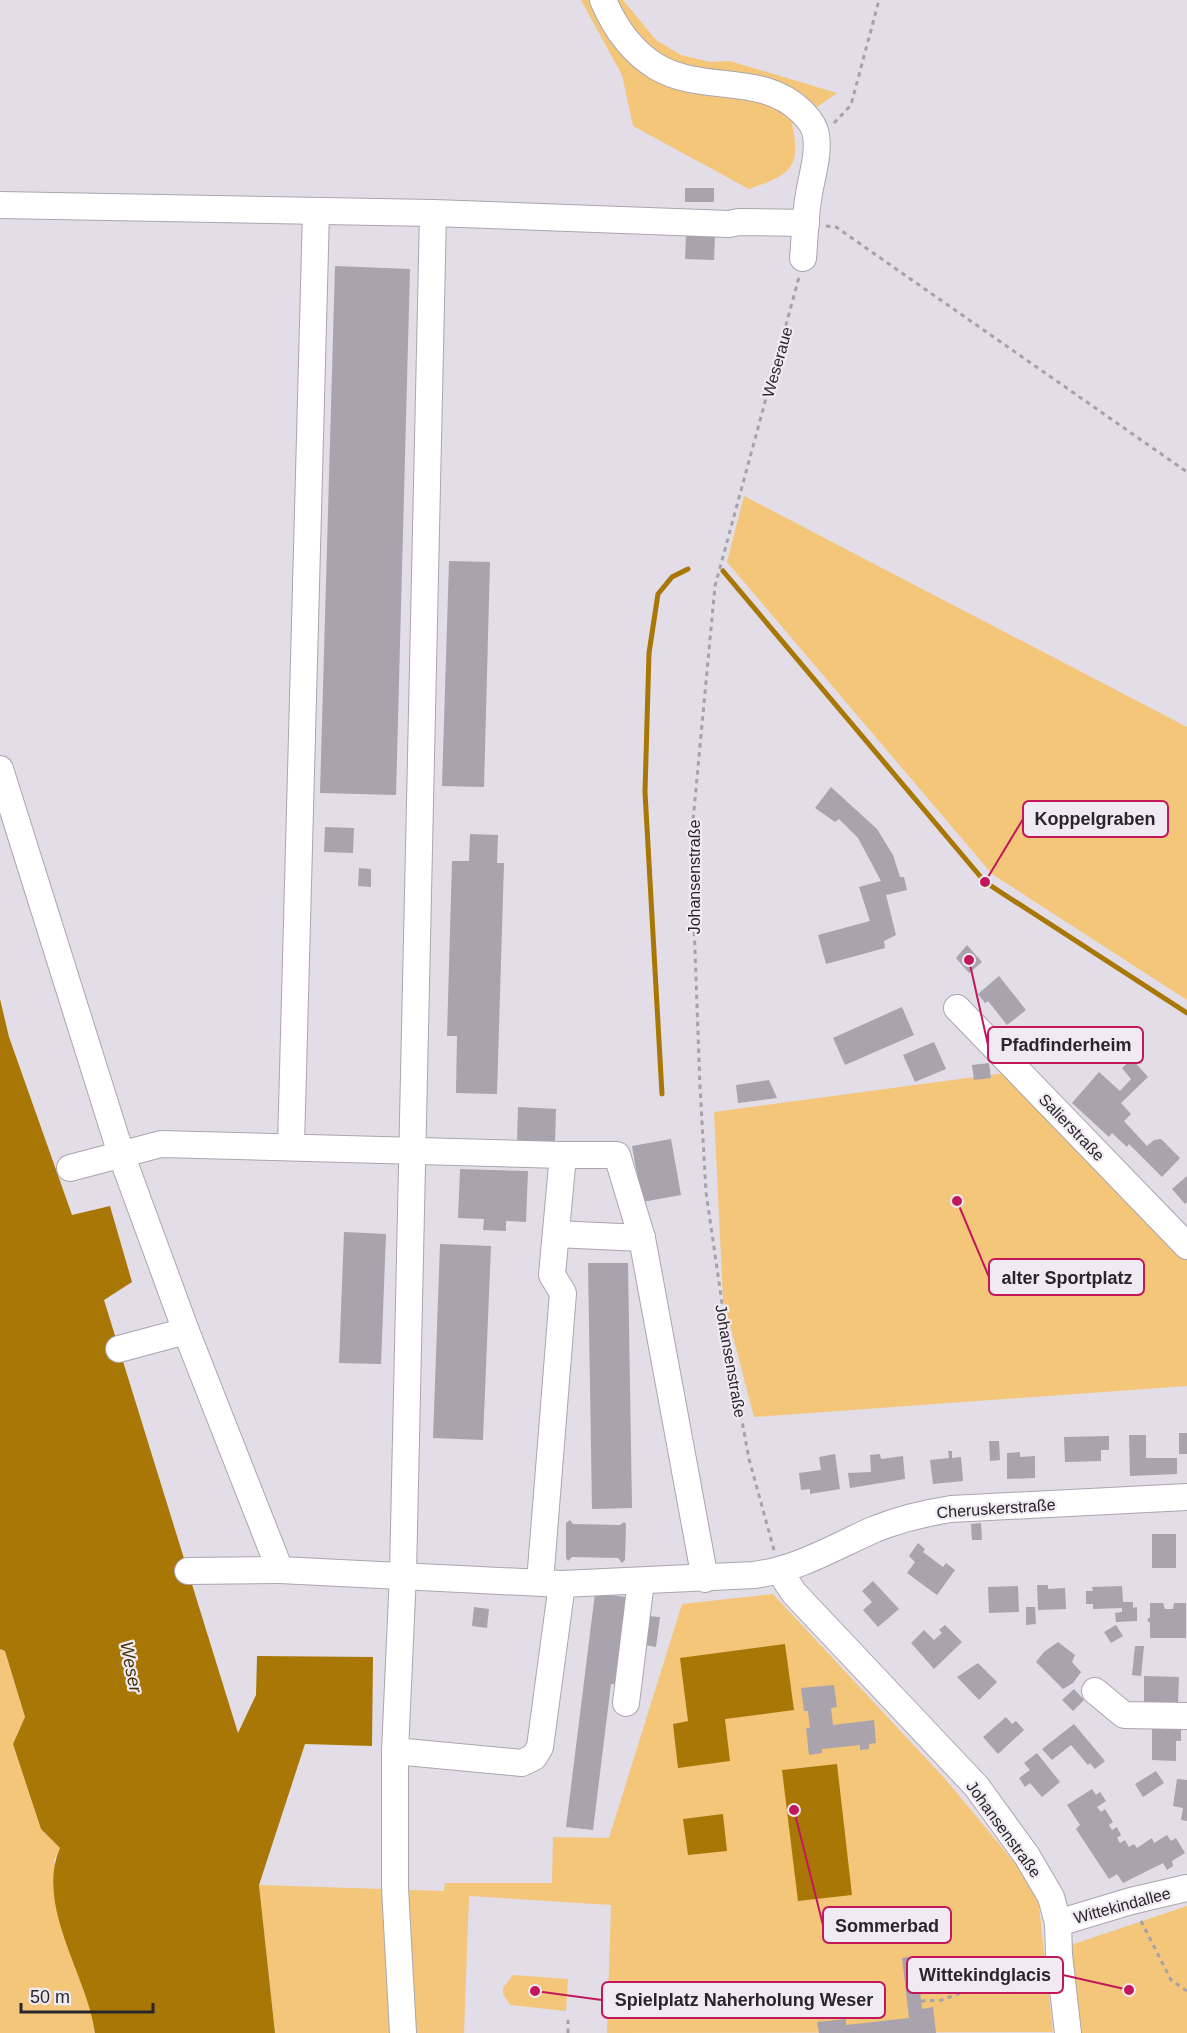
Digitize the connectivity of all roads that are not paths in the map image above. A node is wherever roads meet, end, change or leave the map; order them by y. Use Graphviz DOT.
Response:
graph roads {
  1 [pos="603,0"];
  2 [pos="0,205"];
  3 [pos="316,212"];
  4 [pos="433,213"];
  5 [pos="806,223"];
  6 [pos="803,258"];
  7 [pos="0,769"];
  8 [pos="957,1008"];
  9 [pos="291,1146"];
  10 [pos="413,1150"];
  11 [pos="121,1154"];
  12 [pos="563,1155"];
  13 [pos="70,1168"];
  14 [pos="556,1234"];
  15 [pos="642,1238"];
  16 [pos="1187,1246"];
  17 [pos="186,1331"];
  18 [pos="119,1349"];
  19 [pos="1187,1497"];
  20 [pos="280,1570"];
  21 [pos="188,1571"];
  22 [pos="780,1572"];
  23 [pos="403,1574"];
  24 [pos="705,1579"];
  25 [pos="641,1581"];
  26 [pos="551,1583"];
  27 [pos="1095,1690"];
  28 [pos="626,1703"];
  29 [pos="1187,1716"];
  30 [pos="395,1751"];
  31 [pos="1187,1888"];
  32 [pos="1058,1923"];
  33 [pos="403,2033"];
  34 [pos="1068,2033"];
  1 -- 5 [label="street"];
  2 -- 3 [label="street"];
  3 -- 4 [label="street"];
  3 -- 9 [label="street"];
  4 -- 5 [label="street"];
  4 -- 10 [label="street"];
  5 -- 6 [label="street"];
  7 -- 11 [label="street"];
  8 -- 16 [label="street, Salierstraße"];
  9 -- 10 [label="street"];
  9 -- 11 [label="street"];
  10 -- 12 [label="street"];
  10 -- 23 [label="street"];
  11 -- 13 [label="street"];
  11 -- 17 [label="street"];
  12 -- 14 [label="street"];
  12 -- 15 [label="street"];
  14 -- 15 [label="street"];
  14 -- 26 [label="street"];
  15 -- 24 [label="street"];
  17 -- 18 [label="street"];
  17 -- 20 [label="street"];
  19 -- 22 [label="street, Cheruskerstraße"];
  20 -- 21 [label="street, Cheruskerstraße"];
  20 -- 23 [label="street, Cheruskerstraße"];
  22 -- 24 [label="street, Cheruskerstraße"];
  22 -- 32 [label="street, Johansenstraße"];
  23 -- 26 [label="street, Cheruskerstraße"];
  23 -- 30 [label="street"];
  24 -- 25 [label="street, Cheruskerstraße"];
  25 -- 26 [label="street, Cheruskerstraße"];
  25 -- 28 [label="street"];
  26 -- 30 [label="street"];
  27 -- 29 [label="street"];
  30 -- 33 [label="street"];
  31 -- 32 [label="street, Wittekindallee"];
  32 -- 34 [label="street, Johansenstraße"];
}
